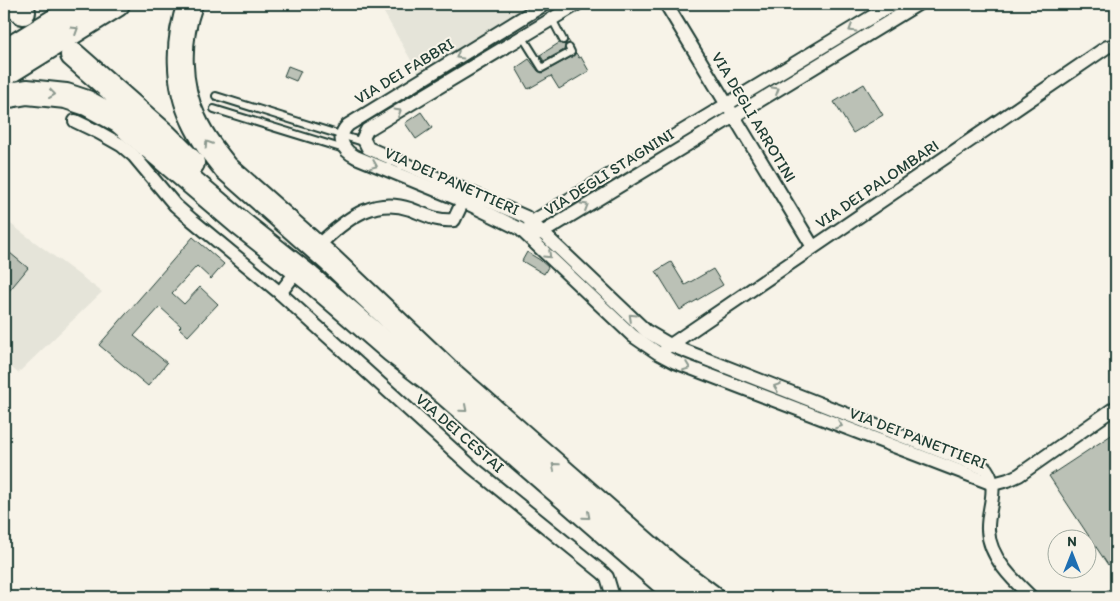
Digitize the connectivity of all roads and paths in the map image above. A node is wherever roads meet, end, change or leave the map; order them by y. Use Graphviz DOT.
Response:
graph roads {
  1 [pos="64,4"];
  2 [pos="83,4"];
  3 [pos="117,4"];
  4 [pos="190,4"];
  5 [pos="545,4"];
  6 [pos="578,4"];
  7 [pos="666,4"];
  8 [pos="894,4"];
  9 [pos="918,4"];
  10 [pos="552,19"];
  11 [pos="522,36"];
  12 [pos="488,39"];
  13 [pos="564,40"];
  14 [pos="4,41"];
  15 [pos="1116,45"];
  16 [pos="568,48"];
  17 [pos="496,52"];
  18 [pos="4,53"];
  19 [pos="73,55"];
  20 [pos="4,74"];
  21 [pos="4,96"];
  22 [pos="216,96"];
  23 [pos="214,109"];
  24 [pos="731,110"];
  25 [pos="75,121"];
  26 [pos="341,135"];
  27 [pos="363,142"];
  28 [pos="344,149"];
  29 [pos="463,201"];
  30 [pos="532,222"];
  31 [pos="542,233"];
  32 [pos="527,236"];
  33 [pos="324,240"];
  34 [pos="813,247"];
  35 [pos="294,275"];
  36 [pos="280,293"];
  37 [pos="670,346"];
  38 [pos="658,353"];
  39 [pos="436,374"];
  40 [pos="1116,407"];
  41 [pos="993,484"];
  42 [pos="1116,594"];
  43 [pos="613,597"];
  44 [pos="680,597"];
  45 [pos="711,597"];
  46 [pos="1031,597"];
  47 [pos="1111,597"];
  1 -- 14 [label="highway"];
  2 -- 18 [label="highway"];
  20 -- 3 [label="highway, one-way"];
  39 -- 4 [label="highway, one-way"];
  5 -- 12 [label="street, VIA DEI FABBRI"];
  6 -- 10 [label="street, VIA DEI FABBRI"];
  7 -- 24 [label="street, VIA DEGLI ARROTINI"];
  8 -- 24 [label="street, one-way"];
  24 -- 9 [label="street, one-way"];
  10 -- 11 [label="street, VIA DEI FABBRI"];
  10 -- 13 [label="lane"];
  11 -- 16 [label="lane"];
  11 -- 17 [label="street, VIA DEI FABBRI"];
  12 -- 17 [label="street"];
  12 -- 26 [label="street, VIA DEI FABBRI, one-way"];
  15 -- 34 [label="street, VIA DEI PALOMBARI"];
  27 -- 17 [label="street, VIA DEI FABBRI, one-way"];
  19 -- 39 [label="highway"];
  21 -- 39 [label="highway, one-way"];
  22 -- 26 [label="lane"];
  23 -- 28 [label="lane"];
  24 -- 30 [label="street, VIA DEGLI STAGNINI"];
  31 -- 24 [label="street, VIA DEGLI STAGNINI, one-way"];
  24 -- 34 [label="street, VIA DEGLI ARROTINI"];
  25 -- 36 [label="street, VIA DEI CESTAI"];
  26 -- 27 [label="lane"];
  26 -- 28 [label="street"];
  27 -- 30 [label="street, VIA DEI PANETTIERI"];
  28 -- 29 [label="street, VIA DEI PANETTIERI, one-way"];
  29 -- 32 [label="street, VIA DEI PANETTIERI"];
  29 -- 33 [label="street"];
  30 -- 31 [label="street, VIA DEI PANETTIERI"];
  30 -- 32 [label="street, VIA DEGLI STAGNINI"];
  31 -- 32 [label="street, VIA DEGLI STAGNINI"];
  37 -- 31 [label="street, VIA DEI PANETTIERI, one-way"];
  32 -- 38 [label="street, VIA DEI PANETTIERI, one-way"];
  34 -- 37 [label="street, VIA DEI PALOMBARI"];
  35 -- 36 [label="street"];
  36 -- 43 [label="street, VIA DEI CESTAI"];
  37 -- 38 [label="street, VIA DEI PALOMBARI"];
  41 -- 37 [label="street, VIA DEI PANETTIERI, one-way"];
  38 -- 41 [label="street, VIA DEI PANETTIERI, one-way"];
  39 -- 44 [label="highway, one-way"];
  45 -- 39 [label="highway, one-way"];
  40 -- 41 [label="street"];
  41 -- 46 [label="street"];
  42 -- 47 [label="street"];
}
